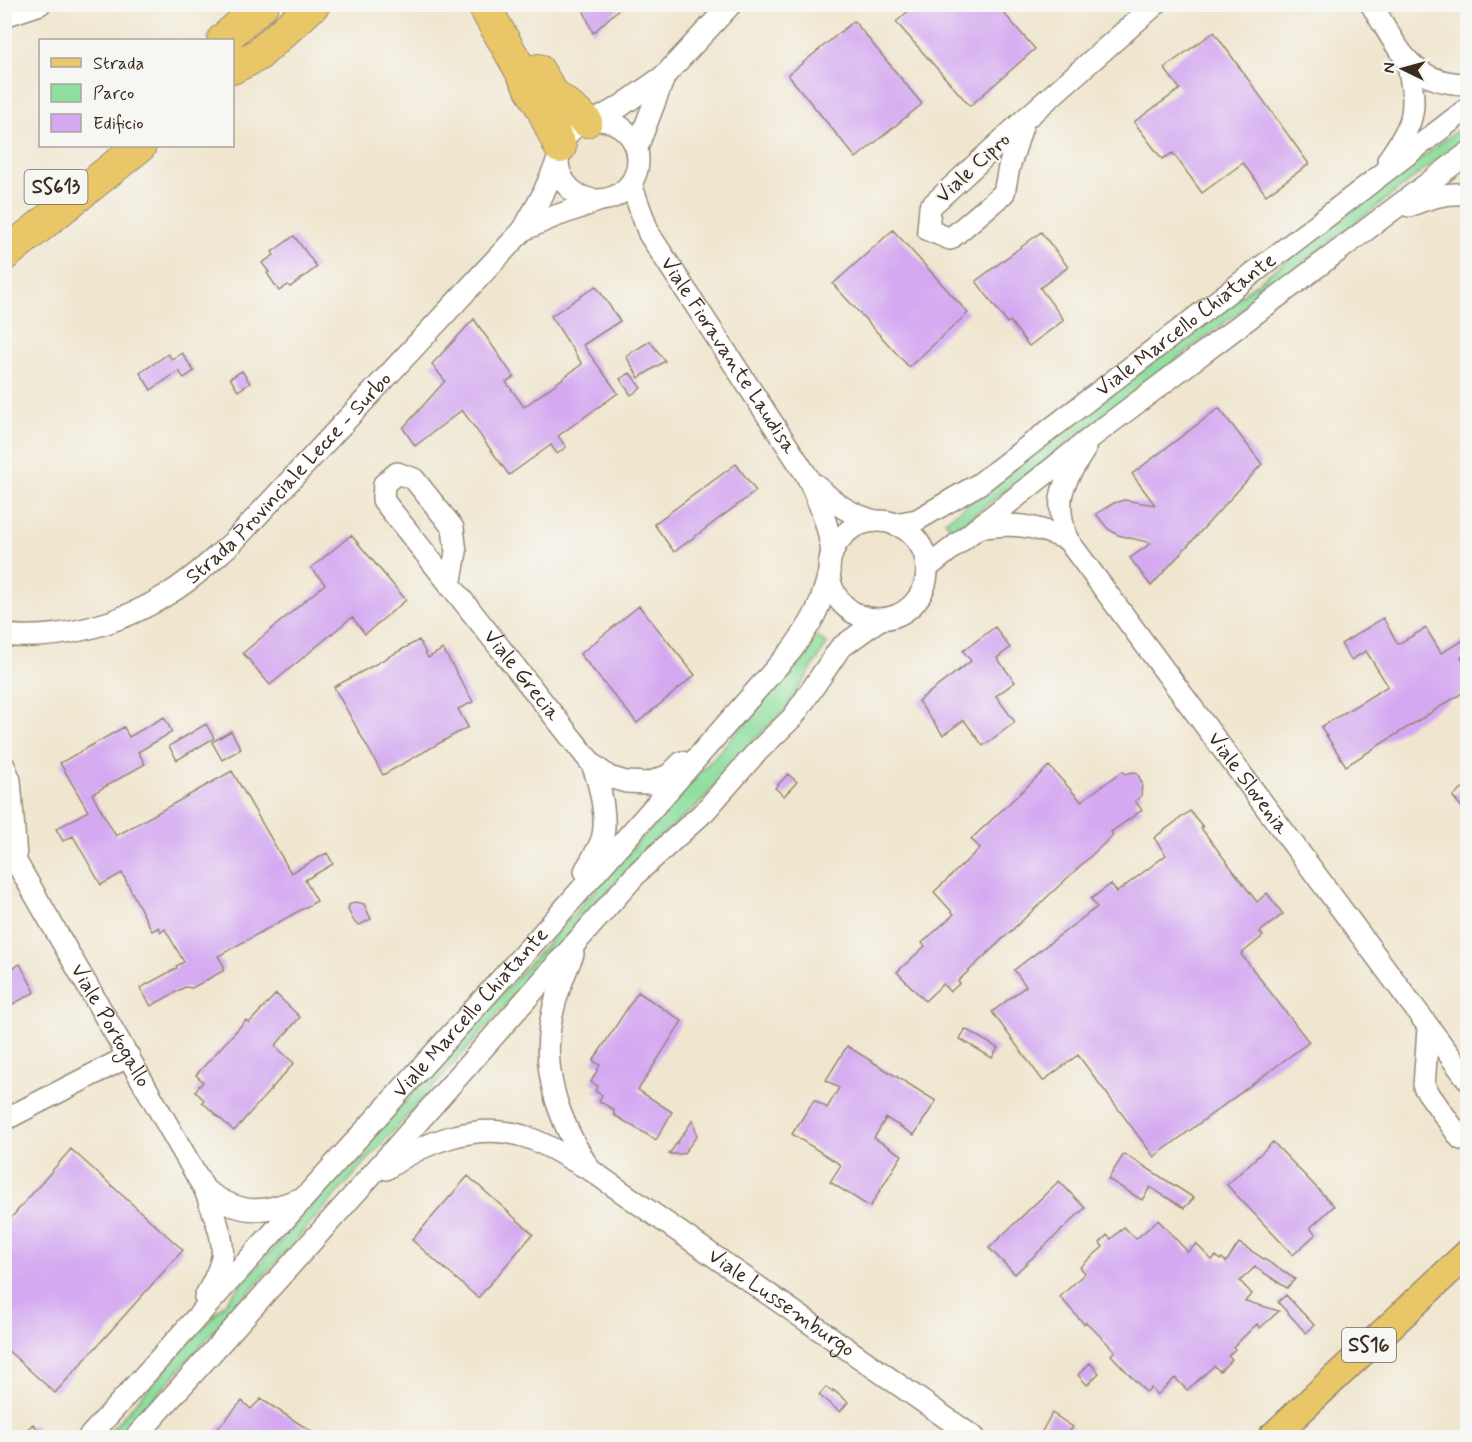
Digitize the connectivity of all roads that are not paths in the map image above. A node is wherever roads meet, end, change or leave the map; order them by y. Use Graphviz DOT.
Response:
graph roads {
  1 [pos="40,4"];
  2 [pos="263,4"];
  3 [pos="293,4"];
  4 [pos="314,4"];
  5 [pos="483,4"];
  6 [pos="499,4"];
  7 [pos="731,4"];
  8 [pos="1156,4"];
  9 [pos="1371,4"];
  10 [pos="4,16"];
  11 [pos="224,39"];
  12 [pos="234,58"];
  13 [pos="1407,60"];
  14 [pos="234,67"];
  15 [pos="665,75"];
  16 [pos="1467,84"];
  17 [pos="1467,108"];
  18 [pos="592,120"];
  19 [pos="1024,120"];
  20 [pos="106,147"];
  21 [pos="139,147"];
  22 [pos="637,148"];
  23 [pos="559,153"];
  24 [pos="1467,153"];
  25 [pos="1376,178"];
  26 [pos="631,184"];
  27 [pos="1467,194"];
  28 [pos="604,200"];
  29 [pos="1383,216"];
  30 [pos="4,228"];
  31 [pos="523,230"];
  32 [pos="649,234"];
  33 [pos="4,255"];
  34 [pos="1093,436"];
  35 [pos="807,476"];
  36 [pos="885,523"];
  37 [pos="976,528"];
  38 [pos="1067,539"];
  39 [pos="830,563"];
  40 [pos="927,568"];
  41 [pos="450,586"];
  42 [pos="880,619"];
  43 [pos="4,635"];
  44 [pos="735,716"];
  45 [pos="592,764"];
  46 [pos="4,766"];
  47 [pos="4,841"];
  48 [pos="16,860"];
  49 [pos="576,894"];
  50 [pos="578,940"];
  51 [pos="1428,1028"];
  52 [pos="129,1056"];
  53 [pos="1467,1080"];
  54 [pos="4,1120"];
  55 [pos="1467,1141"];
  56 [pos="589,1168"];
  57 [pos="359,1189"];
  58 [pos="205,1190"];
  59 [pos="304,1197"];
  60 [pos="1467,1253"];
  61 [pos="190,1324"];
  62 [pos="88,1437"];
  63 [pos="135,1437"];
  64 [pos="975,1437"];
  65 [pos="1271,1437"];
  1 -- 10 [label="street"];
  2 -- 11 [label="highway"];
  3 -- 12 [label="highway"];
  4 -- 14 [label="highway"];
  5 -- 23 [label="highway"];
  6 -- 18 [label="highway"];
  7 -- 15 [label="street"];
  8 -- 19 [label="street, Viale Cipro"];
  9 -- 13 [label="street"];
  13 -- 16 [label="street"];
  13 -- 25 [label="street"];
  15 -- 18 [label="street"];
  15 -- 22 [label="street"];
  17 -- 25 [label="street, Viale Marcello Chiatante"];
  18 -- 22 [label="street"];
  18 -- 23 [label="street"];
  19 -- 19 [label="street, Viale Cipro"];
  20 -- 30 [label="highway, SS613"];
  21 -- 33 [label="highway, SS613"];
  22 -- 26 [label="street"];
  23 -- 28 [label="street"];
  23 -- 31 [label="street, Strada Provinciale Lecce - Surbo"];
  24 -- 29 [label="street, Viale Marcello Chiatante"];
  25 -- 36 [label="street, Viale Marcello Chiatante"];
  26 -- 28 [label="street"];
  26 -- 32 [label="street, Viale Fioravante Laudisa"];
  27 -- 29 [label="street"];
  28 -- 31 [label="street, Strada Provinciale Lecce - Surbo"];
  28 -- 32 [label="street, Viale Fioravante Laudisa"];
  29 -- 34 [label="street, Viale Marcello Chiatante"];
  31 -- 43 [label="street, Strada Provinciale Lecce - Surbo"];
  32 -- 35 [label="street, Viale Fioravante Laudisa"];
  34 -- 37 [label="street, Viale Marcello Chiatante"];
  34 -- 38 [label="street, Viale Slovenia"];
  35 -- 36 [label="street, Viale Fioravante Laudisa"];
  35 -- 39 [label="street, Viale Fioravante Laudisa"];
  36 -- 39 [label="street, Viale Marcello Chiatante"];
  36 -- 40 [label="street"];
  37 -- 38 [label="street"];
  37 -- 40 [label="street, Viale Marcello Chiatante"];
  38 -- 51 [label="street, Viale Slovenia"];
  39 -- 42 [label="street"];
  39 -- 44 [label="street, Viale Marcello Chiatante"];
  40 -- 42 [label="street, Viale Marcello Chiatante"];
  41 -- 41 [label="street, Viale Grecia"];
  41 -- 45 [label="street, Viale Grecia"];
  42 -- 50 [label="street, Viale Marcello Chiatante"];
  44 -- 45 [label="street, Viale Grecia"];
  44 -- 49 [label="street, Viale Marcello Chiatante"];
  45 -- 49 [label="street, Viale Grecia"];
  46 -- 48 [label="street, Viale Portogallo"];
  47 -- 48 [label="street, Viale Portogallo"];
  48 -- 52 [label="street, Viale Portogallo"];
  49 -- 59 [label="street, Viale Marcello Chiatante"];
  50 -- 56 [label="street, Viale Lussemburgo"];
  50 -- 57 [label="street, Viale Marcello Chiatante"];
  51 -- 53 [label="street, Viale Slovenia"];
  51 -- 55 [label="street"];
  52 -- 54 [label="street"];
  52 -- 58 [label="street, Viale Portogallo"];
  56 -- 57 [label="street, Viale Lussemburgo"];
  56 -- 64 [label="street, Viale Lussemburgo"];
  57 -- 63 [label="street, Viale Marcello Chiatante"];
  58 -- 59 [label="street, Viale Portogallo"];
  58 -- 61 [label="street, Viale Portogallo"];
  59 -- 61 [label="street, Viale Marcello Chiatante"];
  60 -- 65 [label="main road, SS16"];
  61 -- 62 [label="street, Viale Marcello Chiatante"];
}
